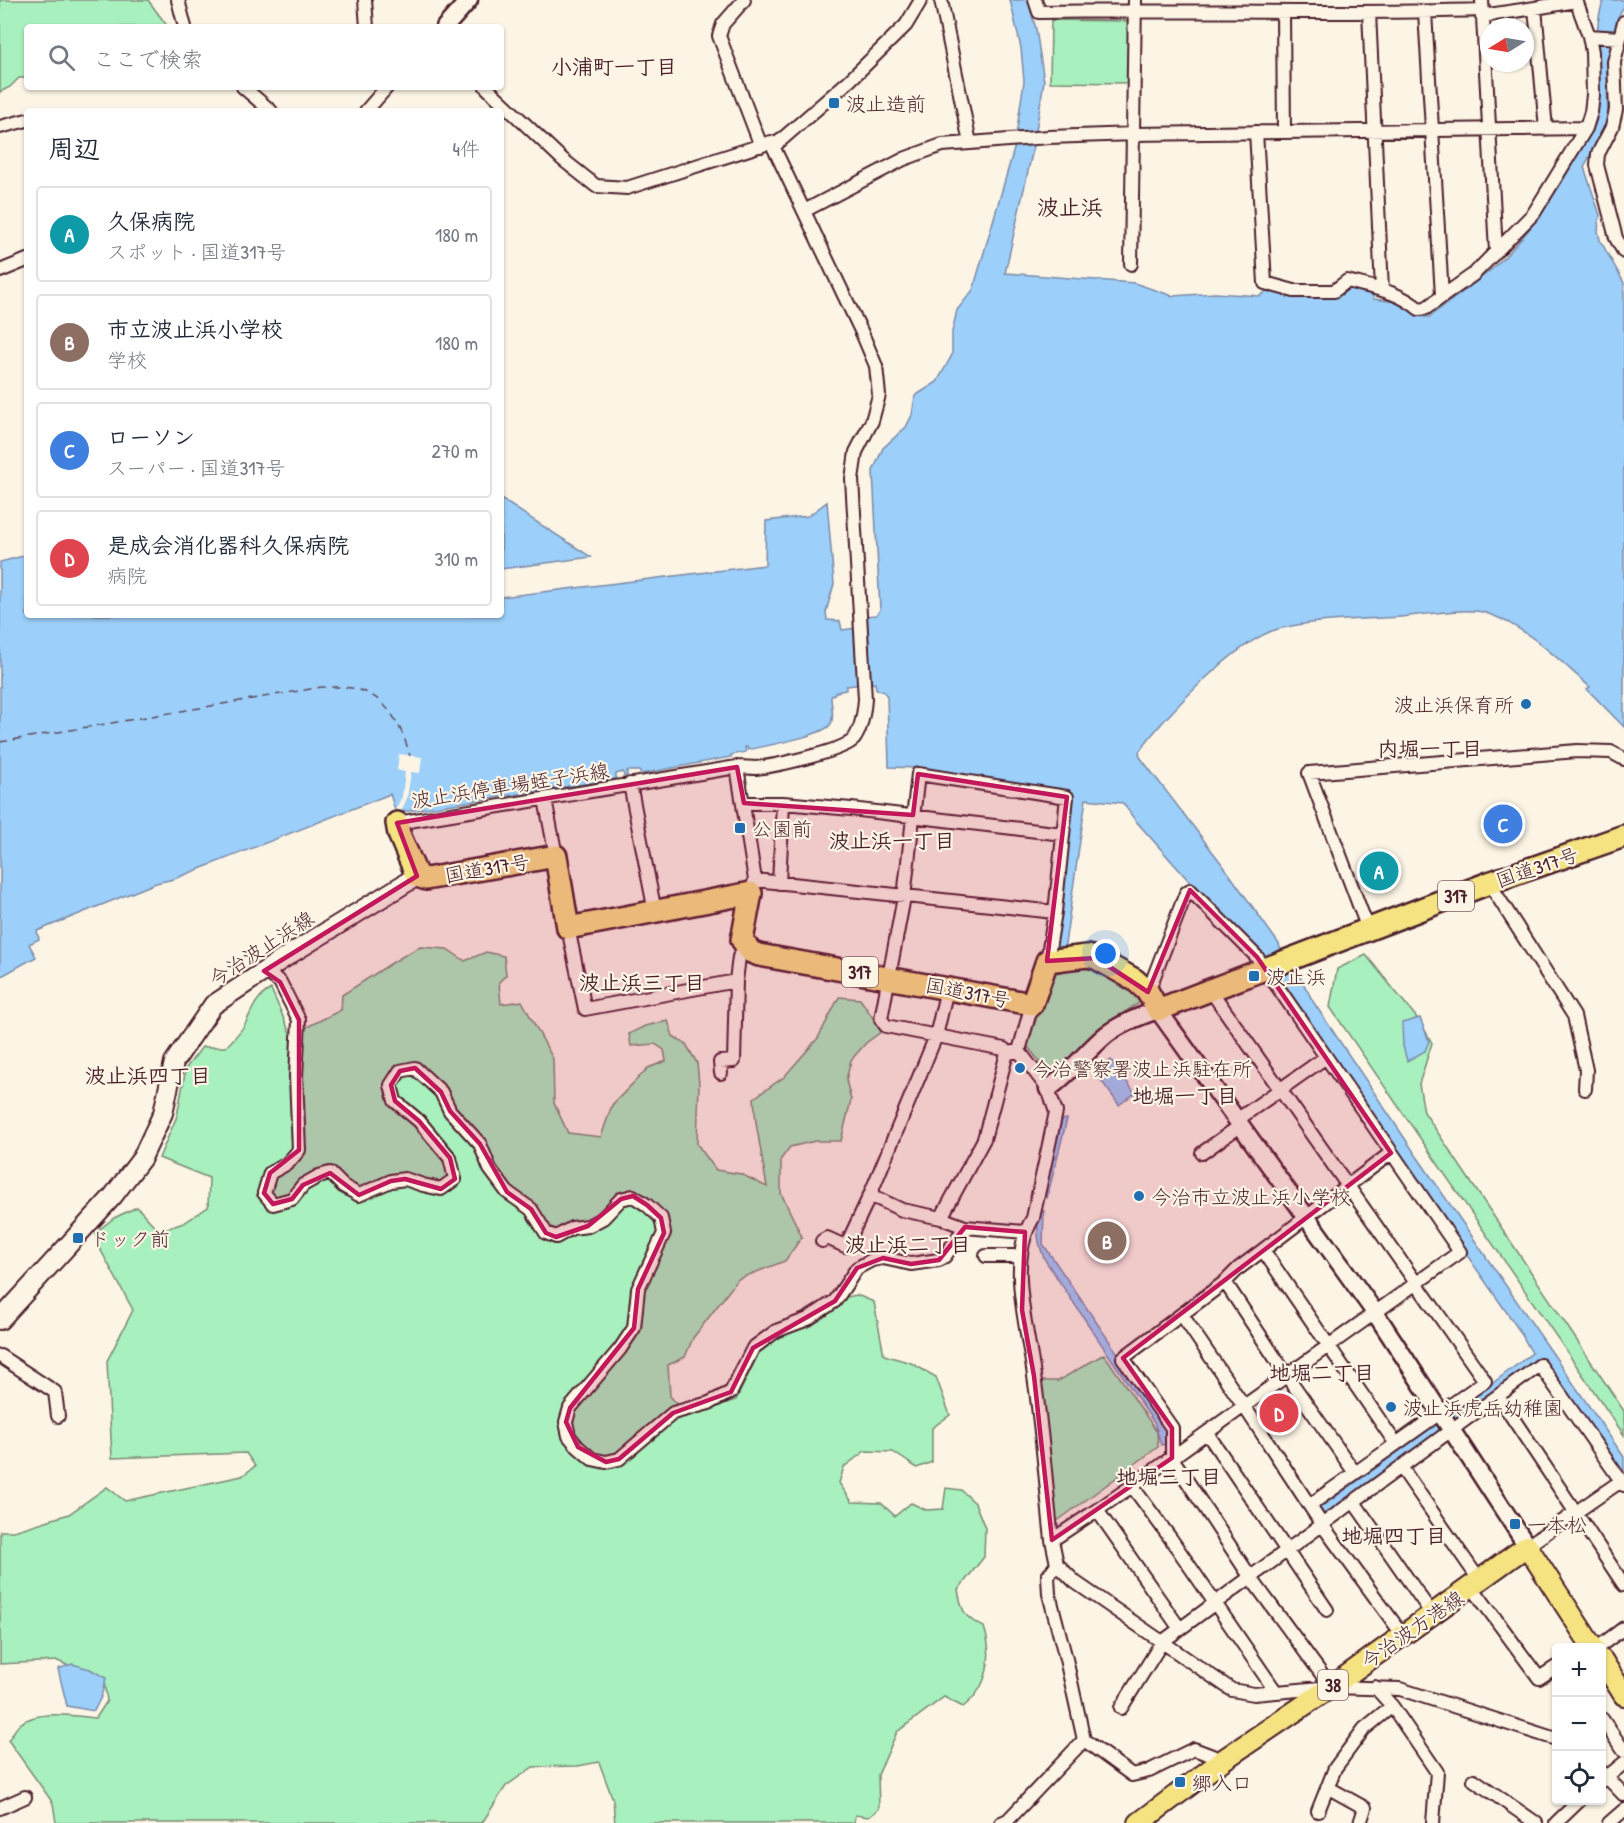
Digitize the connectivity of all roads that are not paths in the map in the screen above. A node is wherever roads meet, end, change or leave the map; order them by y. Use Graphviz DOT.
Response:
graph roads {
  1 [pos="178,0"];
  2 [pos="365,0"];
  3 [pos="469,0"];
  4 [pos="744,0"];
  5 [pos="921,0"];
  6 [pos="941,0"];
  7 [pos="1035,0"];
  8 [pos="1576,1"];
  9 [pos="1135,5"];
  10 [pos="1250,6"];
  11 [pos="1535,8"];
  12 [pos="1482,9"];
  13 [pos="1283,12"];
  14 [pos="1370,12"];
  15 [pos="1425,12"];
  16 [pos="1624,22"];
  17 [pos="184,24"];
  18 [pos="367,24"];
  19 [pos="448,24"];
  20 [pos="1590,36"];
  21 [pos="1619,38"];
  22 [pos="246,90"];
  23 [pos="384,90"];
  24 [pos="489,90"];
  25 [pos="268,108"];
  26 [pos="369,108"];
  27 [pos="24,121"];
  28 [pos="0,127"];
  29 [pos="1489,128"];
  30 [pos="1586,128"];
  31 [pos="1546,129"];
  32 [pos="1432,130"];
  33 [pos="1256,132"];
  34 [pos="1284,132"];
  35 [pos="1375,132"];
  36 [pos="1134,135"];
  37 [pos="970,143"];
  38 [pos="767,146"];
  39 [pos="804,211"];
  40 [pos="1620,236"];
  41 [pos="1497,251"];
  42 [pos="1624,252"];
  43 [pos="24,261"];
  44 [pos="1131,264"];
  45 [pos="0,272"];
  46 [pos="1382,290"];
  47 [pos="1442,296"];
  48 [pos="1624,759"];
  49 [pos="738,767"];
  50 [pos="630,784"];
  51 [pos="545,799"];
  52 [pos="744,803"];
  53 [pos="783,803"];
  54 [pos="913,815"];
  55 [pos="397,823"];
  56 [pos="1063,834"];
  57 [pos="1624,836"];
  58 [pos="556,856"];
  59 [pos="417,876"];
  60 [pos="779,883"];
  61 [pos="1489,883"];
  62 [pos="753,887"];
  63 [pos="904,897"];
  64 [pos="655,912"];
  65 [pos="1055,912"];
  66 [pos="568,928"];
  67 [pos="1368,929"];
  68 [pos="746,946"];
  69 [pos="1047,962"];
  70 [pos="1275,966"];
  71 [pos="264,971"];
  72 [pos="890,977"];
  73 [pos="736,981"];
  74 [pos="947,989"];
  75 [pos="1211,991"];
  76 [pos="1153,1001"];
  77 [pos="1032,1004"];
  78 [pos="936,1036"];
  79 [pos="1013,1052"];
  80 [pos="1326,1057"];
  81 [pos="721,1073"];
  82 [pos="1048,1089"];
  83 [pos="1280,1089"];
  84 [pos="1585,1089"];
  85 [pos="1239,1122"];
  86 [pos="1391,1153"];
  87 [pos="1202,1154"];
  88 [pos="1349,1185"];
  89 [pos="870,1195"];
  90 [pos="1307,1216"];
  91 [pos="941,1218"];
  92 [pos="965,1227"];
  93 [pos="1025,1232"];
  94 [pos="822,1241"];
  95 [pos="1263,1250"];
  96 [pos="986,1256"];
  97 [pos="1021,1256"];
  98 [pos="1225,1282"];
  99 [pos="1417,1284"];
  100 [pos="1376,1314"];
  101 [pos="1182,1315"];
  102 [pos="0,1320"];
  103 [pos="1329,1347"];
  104 [pos="0,1356"];
  105 [pos="1287,1376"];
  106 [pos="1498,1396"];
  107 [pos="1244,1406"];
  108 [pos="1440,1413"];
  109 [pos="58,1416"];
  110 [pos="1452,1430"];
  111 [pos="1207,1433"];
  112 [pos="1396,1444"];
  113 [pos="1172,1458"];
  114 [pos="1401,1467"];
  115 [pos="1355,1473"];
  116 [pos="1623,1483"];
  117 [pos="1132,1486"];
  118 [pos="1354,1503"];
  119 [pos="1310,1505"];
  120 [pos="1097,1510"];
  121 [pos="1575,1512"];
  122 [pos="1323,1526"];
  123 [pos="1052,1540"];
  124 [pos="1527,1546"];
  125 [pos="1287,1552"];
  126 [pos="1057,1564"];
  127 [pos="1251,1578"];
  128 [pos="1476,1584"];
  129 [pos="1624,1585"];
  130 [pos="1216,1603"];
  131 [pos="1328,1611"];
  132 [pos="1432,1614"];
  133 [pos="1624,1628"];
  134 [pos="1180,1629"];
  135 [pos="1402,1634"];
  136 [pos="1162,1642"];
  137 [pos="1589,1643"];
  138 [pos="1596,1643"];
  139 [pos="1606,1666"];
  140 [pos="1552,1670"];
  141 [pos="1331,1687"];
  142 [pos="1375,1687"];
  143 [pos="1276,1692"];
  144 [pos="1624,1695"];
  145 [pos="1392,1706"];
  146 [pos="1120,1708"];
  147 [pos="1606,1725"];
  148 [pos="1552,1737"];
  149 [pos="1084,1740"];
  150 [pos="1624,1751"];
  151 [pos="1223,1760"];
  152 [pos="1624,1763"];
  153 [pos="1606,1775"];
  154 [pos="1474,1780"];
  155 [pos="1606,1780"];
  156 [pos="1327,1787"];
  157 [pos="1624,1795"];
  158 [pos="25,1797"];
  159 [pos="1575,1805"];
  160 [pos="0,1808"];
  161 [pos="1624,1810"];
  162 [pos="1318,1811"];
  163 [pos="1148,1820"];
  164 [pos="1001,1823"];
  165 [pos="1360,1823"];
  166 [pos="1433,1823"];
  167 [pos="1536,1823"];
  168 [pos="1556,1823"];
  169 [pos="1609,1823"];
  1 -- 17 [label="street"];
  2 -- 18 [label="street"];
  3 -- 19 [label="street"];
  4 -- 38 [label="street, 波止浜停車場蛭子浜線"];
  5 -- 38 [label="street"];
  6 -- 37 [label="street"];
  7 -- 9 [label="street"];
  8 -- 11 [label="street"];
  8 -- 20 [label="street"];
  9 -- 10 [label="street"];
  9 -- 36 [label="street"];
  10 -- 13 [label="street"];
  11 -- 12 [label="street"];
  11 -- 31 [label="street"];
  12 -- 15 [label="street"];
  12 -- 29 [label="street"];
  13 -- 14 [label="street"];
  13 -- 34 [label="street"];
  14 -- 15 [label="street"];
  14 -- 35 [label="street"];
  15 -- 32 [label="street"];
  16 -- 21 [label="street"];
  20 -- 21 [label="street"];
  20 -- 30 [label="street"];
  21 -- 40 [label="street"];
  22 -- 25 [label="street"];
  23 -- 26 [label="street"];
  24 -- 38 [label="street"];
  27 -- 28 [label="street"];
  29 -- 31 [label="street"];
  29 -- 32 [label="street"];
  29 -- 41 [label="street"];
  30 -- 31 [label="street"];
  30 -- 41 [label="street"];
  32 -- 35 [label="street"];
  32 -- 47 [label="street"];
  33 -- 34 [label="street"];
  33 -- 36 [label="street"];
  33 -- 46 [label="street"];
  34 -- 35 [label="street"];
  35 -- 46 [label="street"];
  36 -- 37 [label="street"];
  36 -- 44 [label="street"];
  37 -- 39 [label="street"];
  38 -- 39 [label="street, 波止浜停車場蛭子浜線"];
  39 -- 49 [label="street, 波止浜停車場蛭子浜線"];
  40 -- 42 [label="street"];
  41 -- 47 [label="street"];
  43 -- 45 [label="street"];
  46 -- 47 [label="street"];
  48 -- 67 [label="street"];
  49 -- 50 [label="street, 波止浜停車場蛭子浜線"];
  49 -- 52 [label="street"];
  50 -- 51 [label="street, 波止浜停車場蛭子浜線"];
  50 -- 64 [label="street"];
  51 -- 55 [label="street, 波止浜停車場蛭子浜線"];
  51 -- 58 [label="street"];
  52 -- 53 [label="street"];
  52 -- 62 [label="street"];
  53 -- 54 [label="street"];
  53 -- 60 [label="street"];
  54 -- 56 [label="street"];
  54 -- 56 [label="street"];
  54 -- 63 [label="street"];
  55 -- 59 [label="highway, 国道317号"];
  56 -- 65 [label="street"];
  57 -- 61 [label="highway, 国道317号 / 317"];
  58 -- 59 [label="highway, 国道317号"];
  58 -- 66 [label="highway, 国道317号"];
  59 -- 71 [label="main road, 今治波止浜線"];
  60 -- 62 [label="street"];
  60 -- 63 [label="street"];
  61 -- 67 [label="highway, 国道317号 / 317"];
  61 -- 84 [label="street"];
  62 -- 64 [label="highway"];
  62 -- 68 [label="highway"];
  63 -- 65 [label="street"];
  63 -- 72 [label="street"];
  64 -- 66 [label="highway"];
  65 -- 69 [label="street"];
  66 -- 73 [label="street"];
  67 -- 70 [label="highway, 国道317号 / 317"];
  68 -- 72 [label="highway, 国道317号 / 317"];
  68 -- 73 [label="street"];
  69 -- 76 [label="highway"];
  69 -- 77 [label="highway, 国道317号"];
  70 -- 75 [label="highway, 国道317号 / 317"];
  70 -- 76 [label="street"];
  70 -- 80 [label="street"];
  71 -- 92 [label="street"];
  71 -- 102 [label="main road, 今治波止浜線"];
  72 -- 74 [label="highway, 国道317号 / 317"];
  72 -- 78 [label="street"];
  73 -- 81 [label="street"];
  74 -- 77 [label="highway, 国道317号 / 317"];
  74 -- 78 [label="street"];
  75 -- 76 [label="highway, 国道317号 / 317"];
  75 -- 83 [label="street"];
  76 -- 82 [label="street"];
  76 -- 85 [label="street"];
  77 -- 79 [label="street"];
  78 -- 79 [label="street"];
  78 -- 89 [label="street"];
  79 -- 82 [label="street"];
  79 -- 91 [label="street"];
  80 -- 83 [label="street"];
  80 -- 86 [label="street"];
  82 -- 93 [label="street"];
  83 -- 85 [label="street"];
  83 -- 88 [label="street"];
  85 -- 87 [label="street"];
  85 -- 90 [label="street"];
  86 -- 88 [label="street"];
  86 -- 99 [label="street"];
  88 -- 90 [label="street"];
  88 -- 99 [label="street"];
  89 -- 91 [label="street"];
  89 -- 94 [label="street"];
  90 -- 95 [label="street"];
  90 -- 100 [label="street"];
  91 -- 92 [label="street"];
  92 -- 93 [label="street"];
  93 -- 97 [label="street"];
  95 -- 98 [label="street"];
  95 -- 103 [label="street"];
  96 -- 97 [label="street"];
  97 -- 123 [label="street"];
  98 -- 101 [label="street"];
  98 -- 105 [label="street"];
  99 -- 100 [label="street"];
  99 -- 108 [label="street"];
  100 -- 103 [label="street"];
  100 -- 108 [label="street"];
  101 -- 107 [label="street"];
  101 -- 113 [label="street"];
  103 -- 105 [label="street"];
  103 -- 112 [label="street"];
  104 -- 109 [label="street"];
  105 -- 107 [label="street"];
  105 -- 115 [label="street"];
  106 -- 110 [label="street"];
  106 -- 116 [label="street"];
  106 -- 121 [label="street"];
  107 -- 111 [label="street"];
  107 -- 119 [label="street"];
  108 -- 110 [label="street"];
  108 -- 112 [label="street"];
  110 -- 114 [label="street"];
  110 -- 124 [label="street"];
  111 -- 113 [label="street"];
  111 -- 125 [label="street"];
  112 -- 115 [label="street"];
  113 -- 117 [label="street"];
  113 -- 127 [label="street"];
  114 -- 118 [label="street"];
  114 -- 128 [label="street"];
  115 -- 119 [label="street"];
  116 -- 121 [label="street"];
  117 -- 120 [label="street"];
  117 -- 130 [label="street"];
  118 -- 122 [label="street"];
  118 -- 132 [label="street"];
  119 -- 122 [label="street"];
  120 -- 123 [label="street"];
  120 -- 134 [label="street"];
  121 -- 124 [label="street"];
  121 -- 129 [label="street"];
  122 -- 125 [label="street"];
  122 -- 135 [label="street"];
  123 -- 126 [label="street"];
  124 -- 128 [label="main road, 今治波方港線 / 38"];
  124 -- 137 [label="main road"];
  125 -- 127 [label="street"];
  125 -- 131 [label="street"];
  126 -- 136 [label="street"];
  126 -- 149 [label="street"];
  127 -- 130 [label="street"];
  127 -- 141 [label="street"];
  128 -- 132 [label="main road, 今治波方港線 / 38"];
  128 -- 140 [label="street"];
  130 -- 134 [label="street"];
  130 -- 143 [label="street"];
  132 -- 135 [label="main road, 今治波方港線 / 38"];
  133 -- 138 [label="street"];
  134 -- 136 [label="street"];
  135 -- 141 [label="main road, 今治波方港線 / 38"];
  136 -- 143 [label="street"];
  136 -- 146 [label="street"];
  139 -- 144 [label="main road"];
  141 -- 142 [label="street"];
  141 -- 143 [label="street"];
  141 -- 151 [label="main road, 今治波方港線 / 38"];
  142 -- 145 [label="street"];
  142 -- 148 [label="street"];
  145 -- 156 [label="street"];
  145 -- 166 [label="street"];
  147 -- 150 [label="street"];
  149 -- 151 [label="street"];
  149 -- 164 [label="street"];
  151 -- 163 [label="main road, 今治波方港線 / 38"];
  152 -- 153 [label="street"];
  154 -- 167 [label="street"];
  155 -- 157 [label="street"];
  156 -- 162 [label="street"];
  156 -- 165 [label="street"];
  158 -- 160 [label="street"];
  159 -- 168 [label="street"];
  161 -- 169 [label="street"];
}
